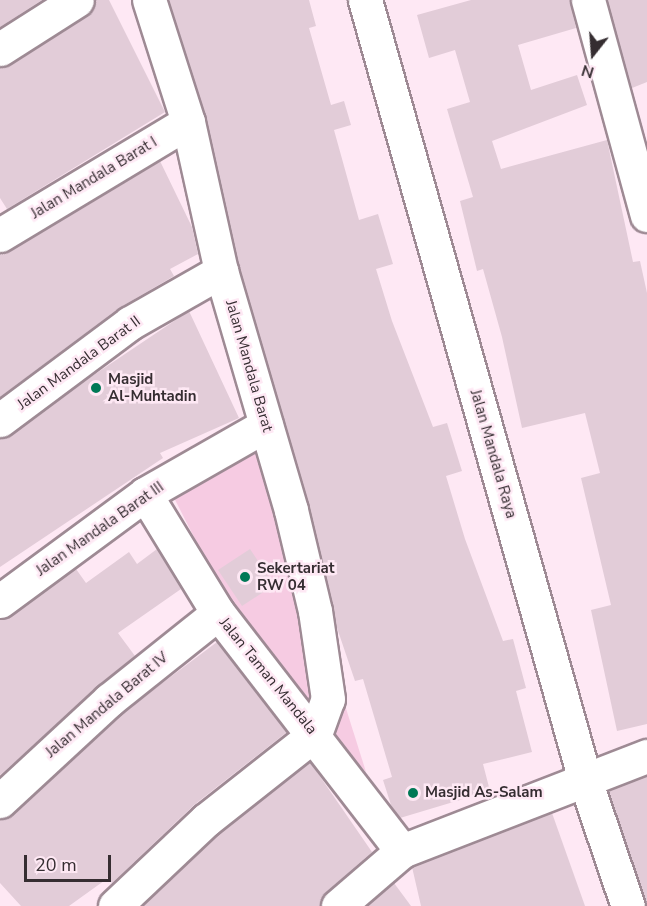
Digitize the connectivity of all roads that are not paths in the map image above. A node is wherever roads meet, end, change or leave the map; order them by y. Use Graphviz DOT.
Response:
graph roads {
  1 [pos="77,0"];
  2 [pos="149,0"];
  3 [pos="364,0"];
  4 [pos="588,0"];
  5 [pos="0,49"];
  6 [pos="188,122"];
  7 [pos="636,125"];
  8 [pos="647,215"];
  9 [pos="0,235"];
  10 [pos="221,271"];
  11 [pos="0,420"];
  12 [pos="266,425"];
  13 [pos="145,494"];
  14 [pos="0,601"];
  15 [pos="218,614"];
  16 [pos="315,734"];
  17 [pos="647,756"];
  18 [pos="585,780"];
  19 [pos="0,801"];
  20 [pos="402,851"];
  21 [pos="115,906"];
  22 [pos="338,906"];
  23 [pos="628,906"];
  1 -- 5 [label="street"];
  2 -- 6 [label="street, Jalan Mandala Barat"];
  3 -- 18 [label="street, Jalan Mandala Raya"];
  4 -- 7 [label="street"];
  6 -- 9 [label="street, Jalan Mandala Barat I"];
  6 -- 10 [label="street, Jalan Mandala Barat"];
  7 -- 8 [label="street"];
  10 -- 11 [label="street, Jalan Mandala Barat II"];
  10 -- 12 [label="street, Jalan Mandala Barat"];
  12 -- 13 [label="street, Jalan Mandala Barat III"];
  12 -- 16 [label="street, Jalan Mandala Barat"];
  13 -- 14 [label="street, Jalan Mandala Barat III"];
  13 -- 15 [label="street, Jalan Taman Mandala"];
  15 -- 16 [label="street, Jalan Taman Mandala"];
  15 -- 19 [label="street, Jalan Mandala Barat IV"];
  16 -- 20 [label="street, Jalan Taman Mandala"];
  16 -- 21 [label="street"];
  17 -- 18 [label="street"];
  18 -- 20 [label="street"];
  18 -- 23 [label="street, Jalan Mandala Raya"];
  20 -- 22 [label="street"];
}
